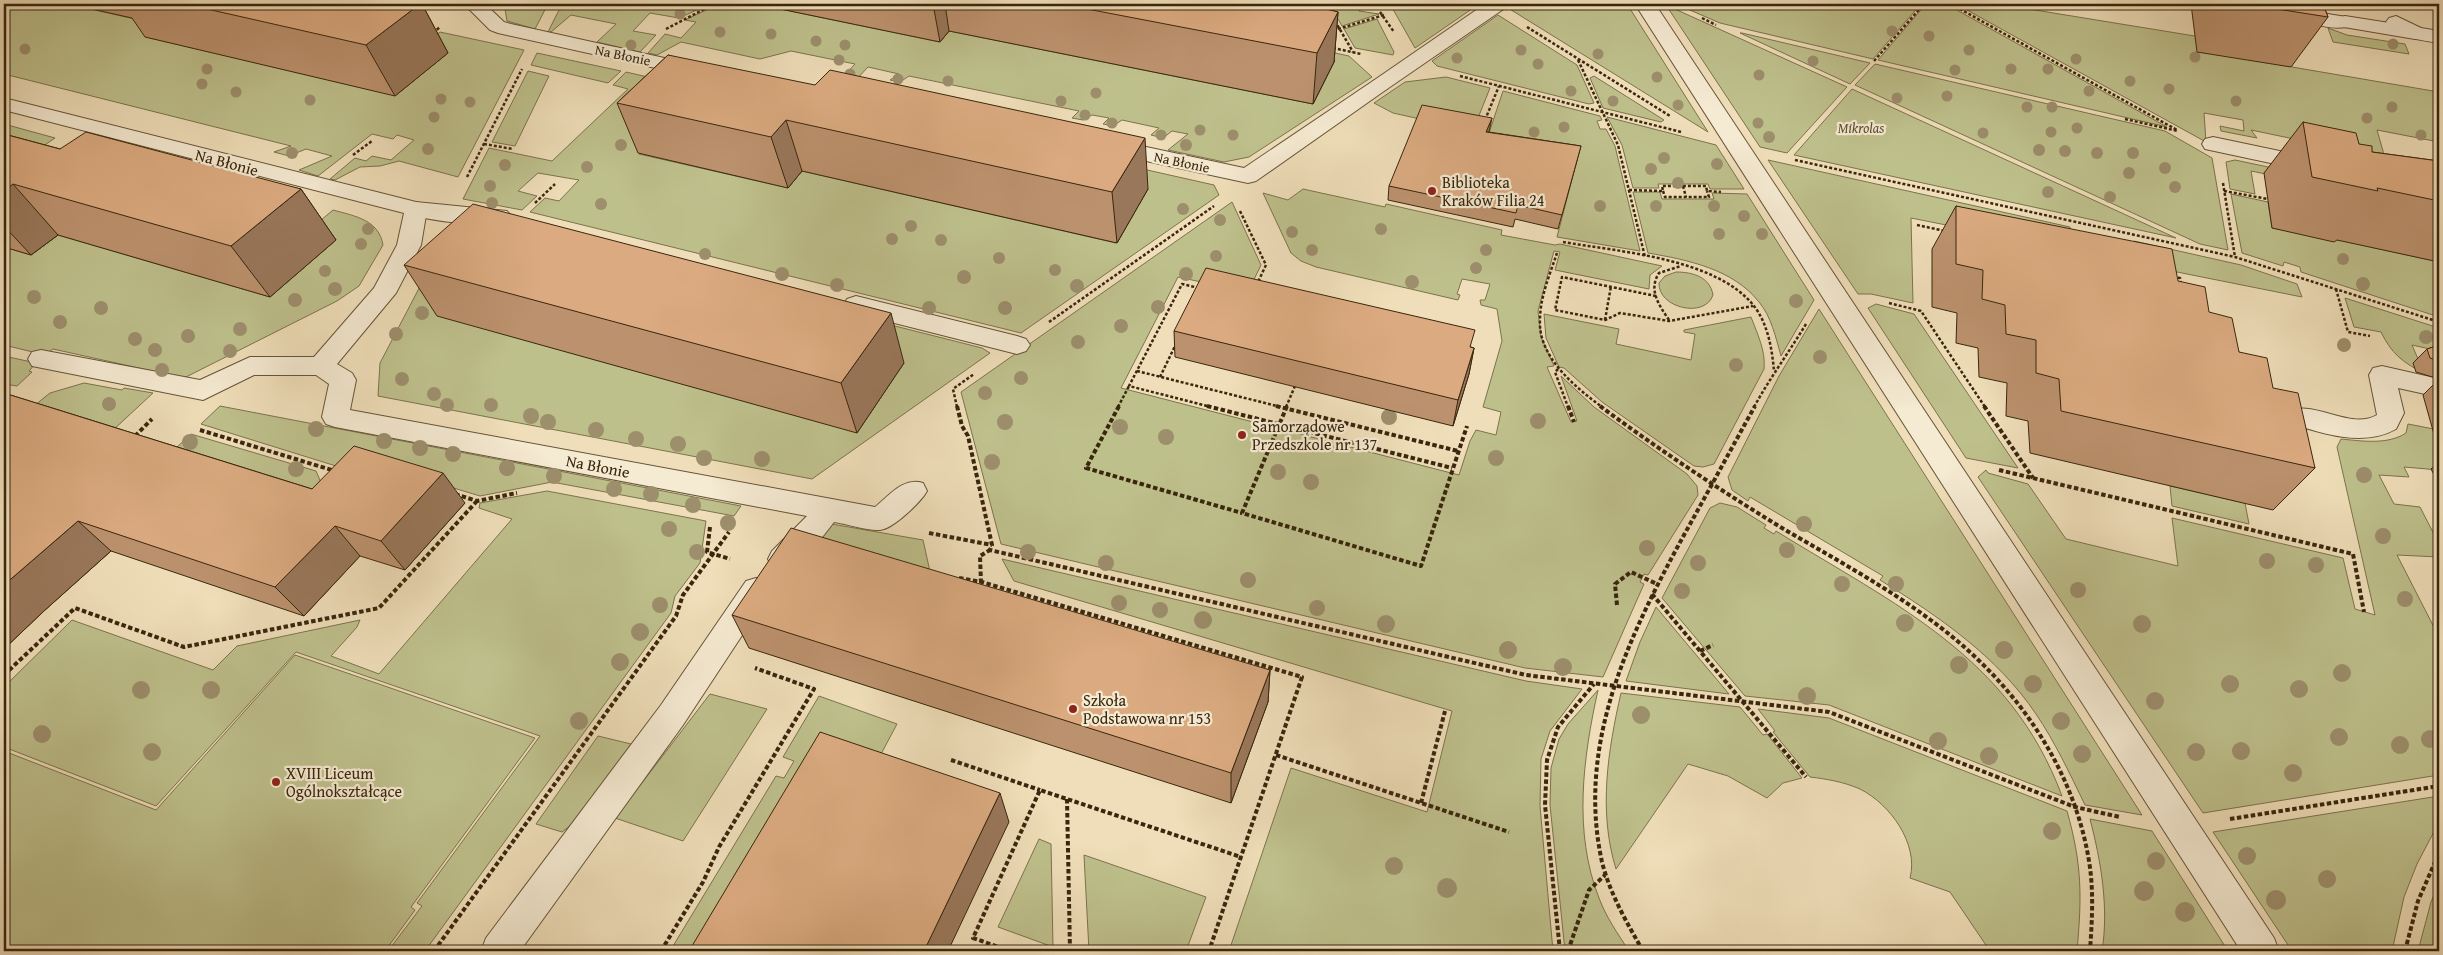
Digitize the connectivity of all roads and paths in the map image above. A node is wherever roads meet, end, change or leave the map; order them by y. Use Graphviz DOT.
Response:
graph roads {
  1 [pos="474,4"];
  2 [pos="1327,4"];
  3 [pos="1645,4"];
  4 [pos="1924,4"];
  5 [pos="1951,4"];
  6 [pos="2277,4"];
  7 [pos="1496,5"];
  8 [pos="1322,13"];
  9 [pos="1384,15"];
  10 [pos="2396,22"];
  11 [pos="440,27"];
  12 [pos="1339,29"];
  13 [pos="1331,31"];
  14 [pos="2415,33"];
  15 [pos="433,34"];
  16 [pos="2439,37"];
  17 [pos="1324,47"];
  18 [pos="1353,52"];
  19 [pos="1577,58"];
  20 [pos="1874,61"];
  21 [pos="1412,63"];
  22 [pos="522,68"];
  23 [pos="714,75"];
  24 [pos="1383,83"];
  25 [pos="1499,86"];
  26 [pos="4,104"];
  27 [pos="1602,112"];
  28 [pos="1670,116"];
  29 [pos="2125,119"];
  30 [pos="1482,128"];
  31 [pos="2178,132"];
  32 [pos="2182,135"];
  33 [pos="1090,142"];
  34 [pos="484,144"];
  35 [pos="2213,144"];
  36 [pos="1739,146"];
  37 [pos="513,150"];
  38 [pos="2335,170"];
  39 [pos="2222,174"];
  40 [pos="1683,186"];
  41 [pos="1629,190"];
  42 [pos="1663,191"];
  43 [pos="1707,191"];
  44 [pos="2224,191"];
  45 [pos="1768,192"];
  46 [pos="1686,197"];
  47 [pos="2268,199"];
  48 [pos="1217,204"];
  49 [pos="416,209"];
  50 [pos="1239,209"];
  51 [pos="450,214"];
  52 [pos="518,218"];
  53 [pos="1917,225"];
  54 [pos="2103,228"];
  55 [pos="1946,231"];
  56 [pos="2105,235"];
  57 [pos="1563,242"];
  58 [pos="1557,253"];
  59 [pos="1645,257"];
  60 [pos="2235,257"];
  61 [pos="1682,265"];
  62 [pos="2171,277"];
  63 [pos="1611,286"];
  64 [pos="1254,288"];
  65 [pos="2181,288"];
  66 [pos="1204,289"];
  67 [pos="2336,289"];
  68 [pos="1834,294"];
  69 [pos="1656,296"];
  70 [pos="836,299"];
  71 [pos="1753,306"];
  72 [pos="1605,320"];
  73 [pos="1669,321"];
  74 [pos="2439,322"];
  75 [pos="2370,336"];
  76 [pos="1177,342"];
  77 [pos="1017,345"];
  78 [pos="41,359"];
  79 [pos="321,366"];
  80 [pos="1558,369"];
  81 [pos="1136,371"];
  82 [pos="1774,371"];
  83 [pos="1160,377"];
  84 [pos="1129,386"];
  85 [pos="1296,386"];
  86 [pos="2439,388"];
  87 [pos="1287,408"];
  88 [pos="2302,417"];
  89 [pos="1574,422"];
  90 [pos="1280,425"];
  91 [pos="1467,426"];
  92 [pos="191,428"];
  93 [pos="138,434"];
  94 [pos="133,438"];
  95 [pos="1458,452"];
  96 [pos="1946,467"];
  97 [pos="1452,468"];
  98 [pos="338,478"];
  99 [pos="2034,479"];
  100 [pos="1712,486"];
  101 [pos="913,491"];
  102 [pos="477,500"];
  103 [pos="828,509"];
  104 [pos="1242,513"];
  105 [pos="880,519"];
  106 [pos="730,530"];
  107 [pos="991,547"];
  108 [pos="951,576"];
  109 [pos="982,582"];
  110 [pos="1657,584"];
  111 [pos="978,589"];
  112 [pos="1652,594"];
  113 [pos="1617,605"];
  114 [pos="2364,612"];
  115 [pos="1713,645"];
  116 [pos="1700,651"];
  117 [pos="751,667"];
  118 [pos="4,675"];
  119 [pos="1594,683"];
  120 [pos="1613,686"];
  121 [pos="1743,702"];
  122 [pos="1445,711"];
  123 [pos="1276,755"];
  124 [pos="951,760"];
  125 [pos="1806,777"];
  126 [pos="2439,786"];
  127 [pos="1040,790"];
  128 [pos="1068,799"];
  129 [pos="1421,803"];
  130 [pos="2075,807"];
  131 [pos="2180,827"];
  132 [pos="1509,832"];
  133 [pos="2439,853"];
  134 [pos="1241,857"];
  135 [pos="1605,875"];
  136 [pos="434,951"];
  137 [pos="499,951"];
  138 [pos="661,951"];
  139 [pos="1010,951"];
  140 [pos="1070,951"];
  141 [pos="1209,951"];
  142 [pos="1560,951"];
  143 [pos="1568,951"];
  144 [pos="1643,951"];
  145 [pos="2090,951"];
  146 [pos="2261,951"];
  147 [pos="2405,951"];
  1 -- 23 [label="street, Na Błonie"];
  2 -- 8 [label="path"];
  2 -- 12 [label="path"];
  3 -- 36 [label="street"];
  4 -- 20 [label="path"];
  5 -- 31 [label="path"];
  6 -- 14 [label="street"];
  7 -- 19 [label="path"];
  7 -- 21 [label="street, Na Błonie"];
  9 -- 12 [label="path"];
  10 -- 14 [label="street"];
  11 -- 15 [label="path"];
  12 -- 13 [label="path"];
  12 -- 18 [label="path"];
  14 -- 16 [label="street"];
  17 -- 18 [label="path"];
  18 -- 21 [label="path"];
  18 -- 24 [label="path"];
  19 -- 27 [label="path"];
  19 -- 28 [label="path"];
  21 -- 24 [label="street, Na Błonie"];
  21 -- 25 [label="path"];
  22 -- 34 [label="path"];
  24 -- 33 [label="street, Na Błonie"];
  25 -- 27 [label="path"];
  25 -- 30 [label="path"];
  26 -- 49 [label="street, Na Błonie"];
  27 -- 36 [label="path"];
  27 -- 41 [label="path"];
  29 -- 31 [label="path"];
  31 -- 32 [label="path"];
  34 -- 37 [label="path"];
  34 -- 51 [label="path"];
  35 -- 38 [label="street"];
  36 -- 45 [label="street"];
  36 -- 54 [label="path"];
  39 -- 44 [label="path"];
  40 -- 42 [label="path"];
  40 -- 43 [label="path"];
  40 -- 46 [label="path"];
  41 -- 42 [label="path"];
  41 -- 59 [label="path"];
  42 -- 46 [label="path"];
  43 -- 45 [label="path"];
  43 -- 46 [label="path"];
  44 -- 47 [label="path"];
  44 -- 60 [label="path"];
  45 -- 68 [label="street"];
  48 -- 77 [label="path"];
  49 -- 51 [label="street, Na Błonie"];
  49 -- 79 [label="street"];
  50 -- 64 [label="path"];
  51 -- 52 [label="street, Na Błonie"];
  53 -- 55 [label="path"];
  54 -- 56 [label="path"];
  54 -- 60 [label="path"];
  57 -- 59 [label="path"];
  58 -- 80 [label="path"];
  59 -- 61 [label="path"];
  60 -- 67 [label="path"];
  61 -- 69 [label="path"];
  61 -- 71 [label="path"];
  62 -- 65 [label="path"];
  63 -- 69 [label="path"];
  63 -- 72 [label="path"];
  63 -- 72 [label="path"];
  66 -- 81 [label="path"];
  67 -- 74 [label="path"];
  67 -- 75 [label="path"];
  68 -- 82 [label="path"];
  68 -- 96 [label="street"];
  68 -- 99 [label="path"];
  69 -- 73 [label="path"];
  70 -- 77 [label="street"];
  71 -- 73 [label="path"];
  71 -- 82 [label="path"];
  72 -- 73 [label="path"];
  76 -- 83 [label="path"];
  77 -- 107 [label="path"];
  78 -- 79 [label="street"];
  79 -- 103 [label="street, Na Błonie"];
  80 -- 89 [label="path"];
  80 -- 100 [label="path"];
  81 -- 83 [label="path"];
  81 -- 84 [label="path"];
  82 -- 100 [label="path"];
  83 -- 87 [label="path"];
  84 -- 90 [label="path"];
  84 -- 104 [label="path"];
  85 -- 87 [label="path"];
  86 -- 88 [label="street"];
  87 -- 90 [label="path"];
  87 -- 95 [label="path"];
  90 -- 97 [label="path"];
  90 -- 104 [label="path"];
  91 -- 95 [label="path"];
  92 -- 98 [label="path"];
  93 -- 94 [label="path"];
  95 -- 97 [label="path"];
  96 -- 99 [label="path"];
  96 -- 131 [label="street"];
  97 -- 104 [label="path"];
  99 -- 114 [label="path"];
  100 -- 110 [label="path"];
  100 -- 130 [label="path"];
  101 -- 105 [label="street"];
  102 -- 118 [label="path"];
  103 -- 105 [label="street, Na Błonie"];
  103 -- 137 [label="street"];
  105 -- 107 [label="path"];
  106 -- 136 [label="path"];
  107 -- 109 [label="path"];
  107 -- 119 [label="path"];
  108 -- 109 [label="path"];
  109 -- 111 [label="path"];
  109 -- 123 [label="path"];
  110 -- 112 [label="path"];
  110 -- 113 [label="path"];
  112 -- 116 [label="path"];
  112 -- 120 [label="path"];
  115 -- 116 [label="path"];
  116 -- 121 [label="path"];
  117 -- 138 [label="path"];
  119 -- 120 [label="path"];
  119 -- 142 [label="path"];
  120 -- 121 [label="path"];
  120 -- 135 [label="path"];
  121 -- 125 [label="path"];
  121 -- 130 [label="path"];
  122 -- 129 [label="path"];
  123 -- 129 [label="path"];
  123 -- 134 [label="path"];
  124 -- 127 [label="path"];
  126 -- 131 [label="path"];
  127 -- 128 [label="path"];
  127 -- 139 [label="path"];
  128 -- 134 [label="path"];
  128 -- 140 [label="path"];
  129 -- 132 [label="path"];
  130 -- 131 [label="path"];
  130 -- 145 [label="path"];
  131 -- 146 [label="street"];
  133 -- 147 [label="path"];
  134 -- 141 [label="path"];
  135 -- 143 [label="path"];
  135 -- 144 [label="path"];
}
